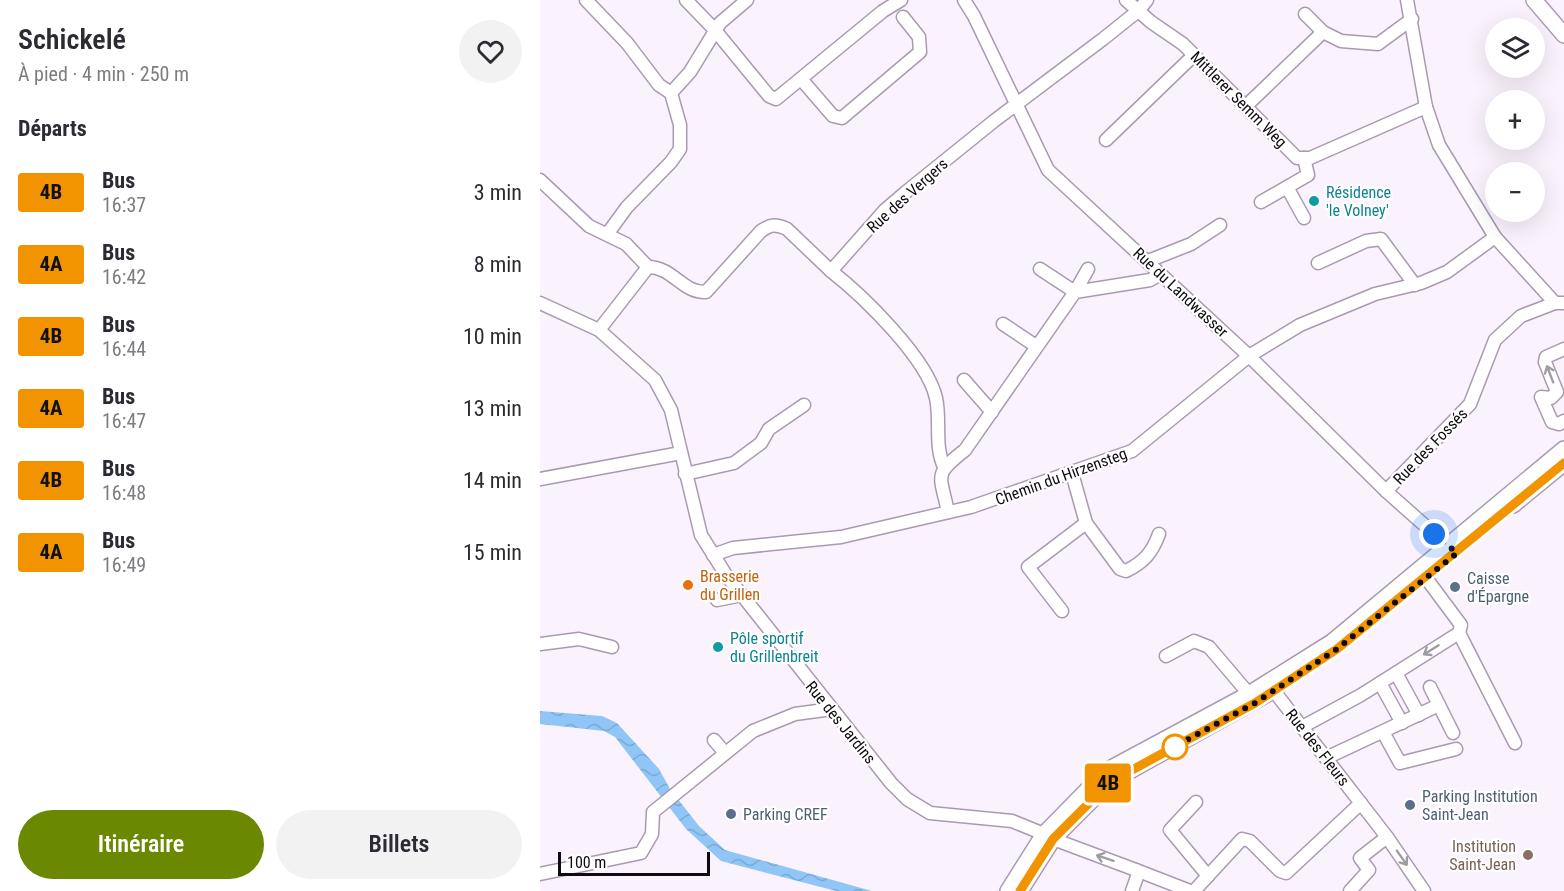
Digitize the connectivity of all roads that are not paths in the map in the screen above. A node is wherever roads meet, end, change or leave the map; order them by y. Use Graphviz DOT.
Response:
graph roads {
  1 [pos="586,0"];
  2 [pos="686,0"];
  3 [pos="747,0"];
  4 [pos="901,0"];
  5 [pos="964,0"];
  6 [pos="1126,0"];
  7 [pos="1147,0"];
  8 [pos="1407,0"];
  9 [pos="1534,0"];
  10 [pos="1138,11"];
  11 [pos="1305,14"];
  12 [pos="903,17"];
  13 [pos="1412,19"];
  14 [pos="714,30"];
  15 [pos="1323,32"];
  16 [pos="1564,34"];
  17 [pos="1194,54"];
  18 [pos="801,79"];
  19 [pos="671,93"];
  20 [pos="1015,105"];
  21 [pos="1246,106"];
  22 [pos="1426,107"];
  23 [pos="1106,140"];
  24 [pos="1304,158"];
  25 [pos="540,180"];
  26 [pos="1287,187"];
  27 [pos="1261,202"];
  28 [pos="1304,218"];
  29 [pos="1220,225"];
  30 [pos="608,233"];
  31 [pos="1496,237"];
  32 [pos="1148,261"];
  33 [pos="1318,263"];
  34 [pos="648,267"];
  35 [pos="1040,269"];
  36 [pos="1088,269"];
  37 [pos="831,271"];
  38 [pos="1161,273"];
  39 [pos="1415,285"];
  40 [pos="1075,292"];
  41 [pos="540,303"];
  42 [pos="1560,303"];
  43 [pos="1003,324"];
  44 [pos="599,330"];
  45 [pos="1036,346"];
  46 [pos="1564,349"];
  47 [pos="1249,356"];
  48 [pos="964,380"];
  49 [pos="804,405"];
  50 [pos="992,412"];
  51 [pos="1564,422"];
  52 [pos="1564,449"];
  53 [pos="681,453"];
  54 [pos="1564,463"];
  55 [pos="944,467"];
  56 [pos="1072,473"];
  57 [pos="685,474"];
  58 [pos="540,479"];
  59 [pos="1386,492"];
  60 [pos="948,512"];
  61 [pos="1086,523"];
  62 [pos="1159,534"];
  63 [pos="1453,550"];
  64 [pos="713,555"];
  65 [pos="1426,578"];
  66 [pos="742,595"];
  67 [pos="717,600"];
  68 [pos="1062,611"];
  69 [pos="1459,633"];
  70 [pos="540,644"];
  71 [pos="612,647"];
  72 [pos="1166,656"];
  73 [pos="1396,673"];
  74 [pos="1380,683"];
  75 [pos="1430,687"];
  76 [pos="1274,691"];
  77 [pos="1249,694"];
  78 [pos="1439,705"];
  79 [pos="832,709"];
  80 [pos="1419,715"];
  81 [pos="1402,723"];
  82 [pos="1302,727"];
  83 [pos="1383,732"];
  84 [pos="1453,733"];
  85 [pos="714,740"];
  86 [pos="1515,743"];
  87 [pos="1456,749"];
  88 [pos="725,753"];
  89 [pos="1326,758"];
  90 [pos="1196,802"];
  91 [pos="1361,803"];
  92 [pos="1048,836"];
  93 [pos="1386,837"];
  94 [pos="1136,870"];
  95 [pos="540,874"];
  96 [pos="1208,876"];
  97 [pos="1008,891"];
  98 [pos="1020,891"];
  99 [pos="1132,891"];
  100 [pos="1192,891"];
  101 [pos="1350,891"];
  102 [pos="1424,891"];
  1 -- 19 [label="street"];
  2 -- 14 [label="street"];
  3 -- 14 [label="street"];
  4 -- 18 [label="street"];
  5 -- 20 [label="street, Rue du Landwasser"];
  6 -- 10 [label="street, Mittlerer Semm Weg"];
  7 -- 10 [label="street, Rue des Vergers"];
  8 -- 13 [label="street"];
  9 -- 16 [label="main road"];
  10 -- 17 [label="street, Mittlerer Semm Weg"];
  10 -- 20 [label="street, Rue des Vergers"];
  11 -- 15 [label="street"];
  12 -- 18 [label="street"];
  13 -- 15 [label="street"];
  13 -- 22 [label="street"];
  14 -- 18 [label="street"];
  14 -- 19 [label="street"];
  15 -- 21 [label="street"];
  17 -- 21 [label="street, Mittlerer Semm Weg"];
  17 -- 23 [label="street"];
  19 -- 30 [label="street"];
  20 -- 32 [label="street, Rue du Landwasser"];
  20 -- 37 [label="street, Rue des Vergers"];
  21 -- 24 [label="street, Mittlerer Semm Weg"];
  22 -- 24 [label="street, Mittlerer Semm Weg"];
  22 -- 31 [label="street"];
  24 -- 26 [label="street"];
  25 -- 30 [label="street"];
  26 -- 27 [label="street"];
  26 -- 28 [label="street"];
  29 -- 32 [label="street"];
  30 -- 34 [label="street"];
  31 -- 39 [label="street, Chemin du Hirzensteg"];
  31 -- 42 [label="street"];
  32 -- 38 [label="street, Rue du Landwasser"];
  33 -- 39 [label="street"];
  34 -- 37 [label="street"];
  34 -- 44 [label="street"];
  35 -- 40 [label="street"];
  36 -- 40 [label="street"];
  37 -- 55 [label="street"];
  38 -- 40 [label="street"];
  38 -- 47 [label="street, Rue du Landwasser"];
  39 -- 47 [label="street, Chemin du Hirzensteg"];
  40 -- 45 [label="street"];
  41 -- 44 [label="street, Rue des Jardins"];
  42 -- 59 [label="street, Rue des Fossés"];
  43 -- 45 [label="street"];
  44 -- 53 [label="street, Rue des Jardins"];
  45 -- 50 [label="street"];
  51 -- 46 [label="street, one-way"];
  47 -- 56 [label="street, Chemin du Hirzensteg"];
  47 -- 59 [label="street, Rue du Landwasser"];
  48 -- 50 [label="street"];
  49 -- 57 [label="street"];
  50 -- 55 [label="street"];
  52 -- 63 [label="main road"];
  53 -- 57 [label="street, Rue des Jardins"];
  53 -- 58 [label="street"];
  54 -- 63 [label="main road"];
  55 -- 60 [label="street"];
  56 -- 60 [label="street, Chemin du Hirzensteg"];
  56 -- 61 [label="street"];
  57 -- 64 [label="street, Rue des Jardins"];
  59 -- 63 [label="street, Rue du Landwasser"];
  60 -- 64 [label="street, Chemin du Hirzensteg"];
  61 -- 62 [label="street"];
  61 -- 68 [label="street"];
  63 -- 65 [label="main road"];
  63 -- 77 [label="main road"];
  64 -- 66 [label="street, Rue des Jardins"];
  65 -- 69 [label="street"];
  65 -- 76 [label="main road"];
  66 -- 67 [label="street"];
  66 -- 79 [label="street, Rue des Jardins"];
  69 -- 73 [label="street, one-way"];
  69 -- 86 [label="street"];
  70 -- 71 [label="street"];
  72 -- 77 [label="street"];
  73 -- 74 [label="street"];
  73 -- 80 [label="street"];
  74 -- 81 [label="street"];
  74 -- 82 [label="street"];
  75 -- 78 [label="street"];
  76 -- 82 [label="street, Rue des Fleurs"];
  76 -- 92 [label="main road"];
  77 -- 92 [label="main road"];
  78 -- 80 [label="street"];
  78 -- 84 [label="street"];
  79 -- 88 [label="street"];
  79 -- 92 [label="street, Rue des Jardins"];
  80 -- 81 [label="street"];
  81 -- 83 [label="street"];
  82 -- 89 [label="street, Rue des Fleurs"];
  83 -- 87 [label="street"];
  83 -- 89 [label="street"];
  85 -- 88 [label="street"];
  88 -- 95 [label="street"];
  89 -- 91 [label="street, Rue des Fleurs"];
  90 -- 96 [label="street"];
  91 -- 93 [label="street, Rue des Fleurs"];
  91 -- 96 [label="street, Rue des Fleurs"];
  94 -- 92 [label="street, Rue des Jardins, one-way"];
  92 -- 97 [label="main road"];
  92 -- 98 [label="main road"];
  93 -- 101 [label="street"];
  93 -- 102 [label="street, Rue des Fleurs, one-way"];
  94 -- 99 [label="street"];
  94 -- 100 [label="street, Rue des Jardins"];
  96 -- 100 [label="street"];
}
